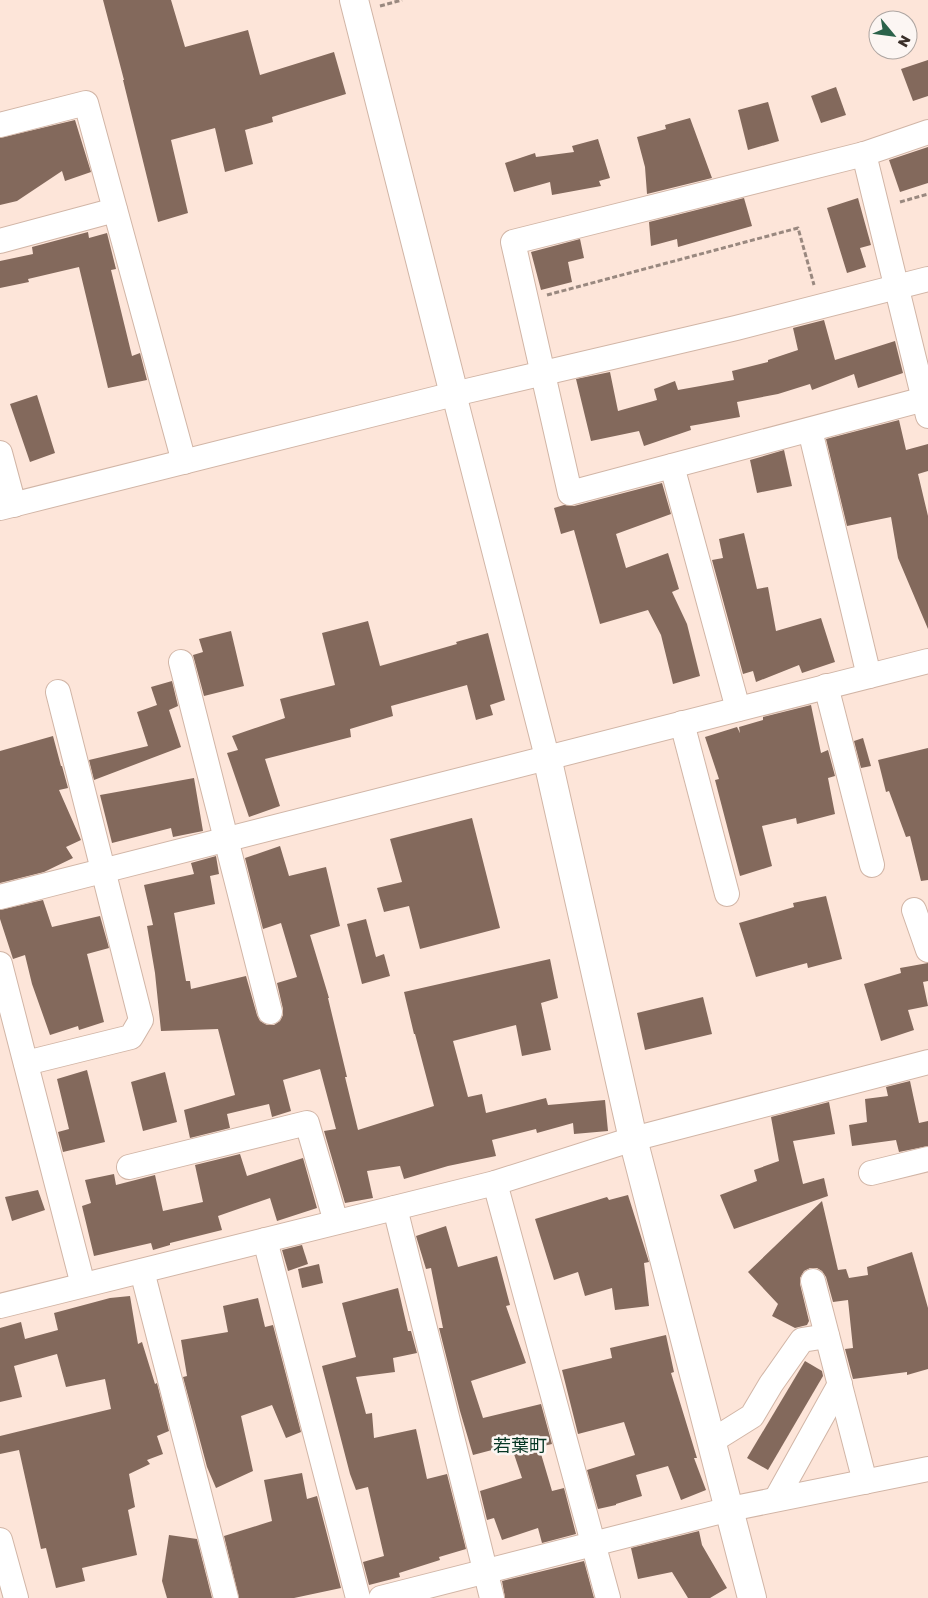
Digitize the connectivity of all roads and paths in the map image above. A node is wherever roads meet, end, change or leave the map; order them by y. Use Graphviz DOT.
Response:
graph roads {
  1 [pos="354,0"];
  2 [pos="0,125"];
  3 [pos="928,132"];
  4 [pos="864,154"];
  5 [pos="928,194"];
  6 [pos="877,208"];
  7 [pos="115,210"];
  8 [pos="0,241"];
  9 [pos="928,279"];
  10 [pos="896,288"];
  11 [pos="526,301"];
  12 [pos="820,307"];
  13 [pos="543,373"];
  14 [pos="454,394"];
  15 [pos="926,405"];
  16 [pos="810,430"];
  17 [pos="0,453"];
  18 [pos="184,462"];
  19 [pos="672,466"];
  20 [pos="7,507"];
  21 [pos="928,661"];
  22 [pos="181,662"];
  23 [pos="869,676"];
  24 [pos="826,686"];
  25 [pos="58,692"];
  26 [pos="738,709"];
  27 [pos="682,723"];
  28 [pos="547,757"];
  29 [pos="226,839"];
  30 [pos="872,866"];
  31 [pos="103,871"];
  32 [pos="728,894"];
  33 [pos="0,897"];
  34 [pos="914,910"];
  35 [pos="928,950"];
  36 [pos="0,964"];
  37 [pos="270,1012"];
  38 [pos="928,1062"];
  39 [pos="26,1063"];
  40 [pos="634,1139"];
  41 [pos="928,1159"];
  42 [pos="129,1167"];
  43 [pos="871,1174"];
  44 [pos="495,1183"];
  45 [pos="395,1208"];
  46 [pos="336,1222"];
  47 [pos="265,1240"];
  48 [pos="142,1271"];
  49 [pos="813,1281"];
  50 [pos="84,1285"];
  51 [pos="0,1306"];
  52 [pos="827,1336"];
  53 [pos="840,1384"];
  54 [pos="712,1441"];
  55 [pos="928,1469"];
  56 [pos="865,1482"];
  57 [pos="776,1499"];
  58 [pos="730,1509"];
  59 [pos="0,1540"];
  60 [pos="593,1544"];
  61 [pos="485,1571"];
  62 [pos="16,1598"];
  63 [pos="226,1598"];
  64 [pos="358,1598"];
  65 [pos="381,1598"];
  66 [pos="492,1598"];
  67 [pos="608,1598"];
  68 [pos="752,1598"];
  1 -- 14 [label="street"];
  2 -- 7 [label="street"];
  3 -- 4 [label="street"];
  4 -- 6 [label="street"];
  4 -- 11 [label="street"];
  5 -- 6 [label="path"];
  6 -- 10 [label="street"];
  7 -- 8 [label="street"];
  7 -- 18 [label="street"];
  9 -- 10 [label="street"];
  10 -- 12 [label="street"];
  10 -- 15 [label="street"];
  11 -- 12 [label="path"];
  11 -- 13 [label="street"];
  12 -- 13 [label="street"];
  13 -- 14 [label="street"];
  13 -- 19 [label="street"];
  14 -- 18 [label="street"];
  14 -- 28 [label="street"];
  15 -- 16 [label="street"];
  16 -- 19 [label="street"];
  16 -- 23 [label="street"];
  17 -- 20 [label="street"];
  18 -- 20 [label="street"];
  19 -- 26 [label="street"];
  21 -- 23 [label="street"];
  22 -- 29 [label="street"];
  23 -- 24 [label="street"];
  24 -- 26 [label="street"];
  24 -- 30 [label="street"];
  25 -- 31 [label="street"];
  26 -- 27 [label="street"];
  27 -- 28 [label="street"];
  27 -- 32 [label="street"];
  28 -- 29 [label="street"];
  28 -- 40 [label="street"];
  29 -- 31 [label="street"];
  29 -- 37 [label="street"];
  31 -- 33 [label="street"];
  31 -- 39 [label="street"];
  34 -- 35 [label="street"];
  36 -- 39 [label="street"];
  38 -- 40 [label="street"];
  39 -- 50 [label="street"];
  40 -- 44 [label="street"];
  40 -- 54 [label="street"];
  41 -- 43 [label="street"];
  42 -- 46 [label="street"];
  44 -- 45 [label="street"];
  44 -- 60 [label="street"];
  45 -- 46 [label="street"];
  45 -- 61 [label="street"];
  46 -- 47 [label="street"];
  47 -- 48 [label="street"];
  47 -- 64 [label="street"];
  48 -- 50 [label="street"];
  48 -- 63 [label="street"];
  49 -- 52 [label="street"];
  50 -- 51 [label="street"];
  52 -- 53 [label="street"];
  52 -- 54 [label="street"];
  53 -- 56 [label="street"];
  53 -- 57 [label="street"];
  54 -- 58 [label="street"];
  55 -- 56 [label="street"];
  56 -- 57 [label="street"];
  57 -- 58 [label="street"];
  58 -- 60 [label="street"];
  58 -- 68 [label="street"];
  59 -- 62 [label="street"];
  60 -- 61 [label="street"];
  60 -- 67 [label="street"];
  61 -- 65 [label="street"];
  61 -- 66 [label="street"];
}
